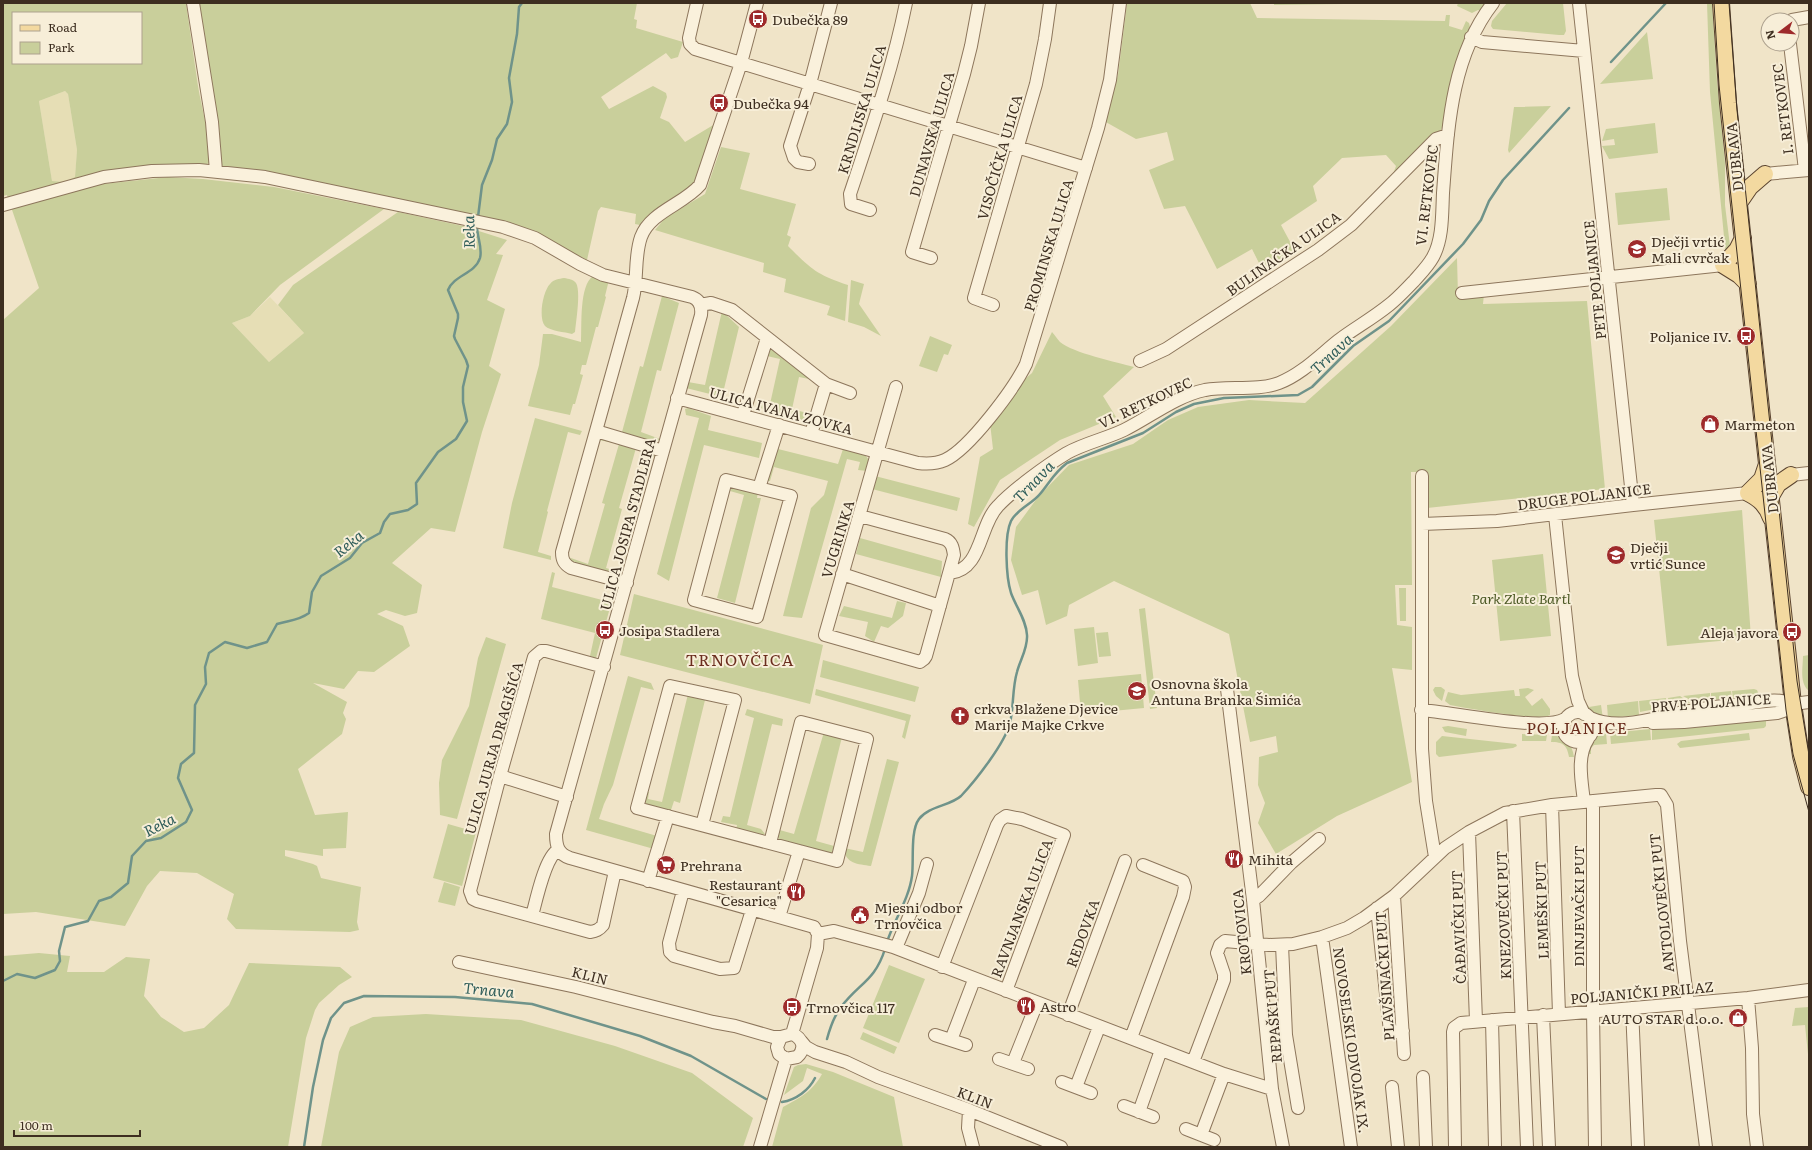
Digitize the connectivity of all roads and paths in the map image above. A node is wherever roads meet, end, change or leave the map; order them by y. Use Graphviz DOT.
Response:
graph roads {
  1 [pos="193,3"];
  2 [pos="697,3"];
  3 [pos="757,3"];
  4 [pos="831,3"];
  5 [pos="906,3"];
  6 [pos="979,3"];
  7 [pos="1050,3"];
  8 [pos="1120,3"];
  9 [pos="1493,3"];
  10 [pos="1579,3"];
  11 [pos="1721,3"];
  12 [pos="1471,37"];
  13 [pos="1584,51"];
  14 [pos="1791,52"];
  15 [pos="741,63"];
  16 [pos="810,84"];
  17 [pos="879,106"];
  18 [pos="949,126"];
  19 [pos="1448,135"];
  20 [pos="1018,147"];
  21 [pos="1734,159"];
  22 [pos="809,164"];
  23 [pos="1086,168"];
  24 [pos="1807,170"];
  25 [pos="216,171"];
  26 [pos="1765,174"];
  27 [pos="9,203"];
  28 [pos="1739,203"];
  29 [pos="870,210"];
  30 [pos="1743,238"];
  31 [pos="932,258"];
  32 [pos="1723,265"];
  33 [pos="1610,278"];
  34 [pos="636,283"];
  35 [pos="1748,284"];
  36 [pos="1462,293"];
  37 [pos="700,305"];
  38 [pos="993,305"];
  39 [pos="767,338"];
  40 [pos="1140,361"];
  41 [pos="826,384"];
  42 [pos="896,387"];
  43 [pos="850,393"];
  44 [pos="677,398"];
  45 [pos="743,415"];
  46 [pos="778,425"];
  47 [pos="596,431"];
  48 [pos="811,434"];
  49 [pos="663,451"];
  50 [pos="878,452"];
  51 [pos="938,462"];
  52 [pos="1767,463"];
  53 [pos="1809,473"];
  54 [pos="1791,475"];
  55 [pos="1422,476"];
  56 [pos="759,488"];
  57 [pos="1748,494"];
  58 [pos="1771,496"];
  59 [pos="1633,504"];
  60 [pos="1555,515"];
  61 [pos="860,516"];
  62 [pos="1422,524"];
  63 [pos="1774,525"];
  64 [pos="950,573"];
  65 [pos="842,574"];
  66 [pos="627,583"];
  67 [pos="940,606"];
  68 [pos="604,667"];
  69 [pos="1572,676"];
  70 [pos="1227,689"];
  71 [pos="1809,702"];
  72 [pos="1793,704"];
  73 [pos="1421,710"];
  74 [pos="1587,716"];
  75 [pos="1566,718"];
  76 [pos="1529,723"];
  77 [pos="1623,724"];
  78 [pos="1567,738"];
  79 [pos="1589,738"];
  80 [pos="1581,769"];
  81 [pos="500,776"];
  82 [pos="1809,787"];
  83 [pos="567,797"];
  84 [pos="1588,801"];
  85 [pos="1552,805"];
  86 [pos="1514,811"];
  87 [pos="668,816"];
  88 [pos="702,825"];
  89 [pos="1469,832"];
  90 [pos="1320,839"];
  91 [pos="770,843"];
  92 [pos="558,850"];
  93 [pos="799,851"];
  94 [pos="1435,857"];
  95 [pos="1125,861"];
  96 [pos="927,864"];
  97 [pos="1143,865"];
  98 [pos="615,871"];
  99 [pos="648,881"];
  100 [pos="683,891"];
  101 [pos="1394,896"];
  102 [pos="1253,900"];
  103 [pos="1377,908"];
  104 [pos="752,910"];
  105 [pos="532,916"];
  106 [pos="779,917"];
  107 [pos="818,934"];
  108 [pos="1322,937"];
  109 [pos="1257,944"];
  110 [pos="1282,945"];
  111 [pos="894,948"];
  112 [pos="459,962"];
  113 [pos="942,967"];
  114 [pos="974,980"];
  115 [pos="1809,990"];
  116 [pos="1006,991"];
  117 [pos="1748,998"];
  118 [pos="1037,1003"];
  119 [pos="1688,1003"];
  120 [pos="1632,1008"];
  121 [pos="1593,1011"];
  122 [pos="1559,1014"];
  123 [pos="1068,1015"];
  124 [pos="1543,1015"];
  125 [pos="1522,1017"];
  126 [pos="1492,1020"];
  127 [pos="1476,1021"];
  128 [pos="713,1022"];
  129 [pos="1099,1027"];
  130 [pos="1403,1031"];
  131 [pos="935,1035"];
  132 [pos="791,1037"];
  133 [pos="1131,1038"];
  134 [pos="951,1040"];
  135 [pos="966,1045"];
  136 [pos="1161,1050"];
  137 [pos="1404,1054"];
  138 [pos="787,1055"];
  139 [pos="999,1058"];
  140 [pos="1193,1062"];
  141 [pos="1014,1063"];
  142 [pos="1028,1069"];
  143 [pos="1224,1074"];
  144 [pos="878,1077"];
  145 [pos="1422,1077"];
  146 [pos="1062,1082"];
  147 [pos="1076,1087"];
  148 [pos="1392,1087"];
  149 [pos="1272,1089"];
  150 [pos="1091,1092"];
  151 [pos="1124,1106"];
  152 [pos="1298,1108"];
  153 [pos="969,1110"];
  154 [pos="1139,1112"];
  155 [pos="1152,1116"];
  156 [pos="1186,1130"];
  157 [pos="1200,1135"];
  158 [pos="1214,1140"];
  159 [pos="760,1147"];
  160 [pos="973,1147"];
  161 [pos="1061,1147"];
  162 [pos="1283,1147"];
  163 [pos="1351,1147"];
  164 [pos="1398,1147"];
  165 [pos="1426,1147"];
  166 [pos="1455,1147"];
  167 [pos="1495,1147"];
  168 [pos="1527,1147"];
  169 [pos="1549,1147"];
  170 [pos="1595,1147"];
  171 [pos="1638,1147"];
  172 [pos="1706,1147"];
  173 [pos="1757,1147"];
  1 -- 25 [label="street"];
  2 -- 15 [label="street"];
  3 -- 15 [label="street"];
  4 -- 16 [label="street"];
  5 -- 17 [label="street, KRNDIJSKA ULICA"];
  6 -- 18 [label="street, DUNAVSKA ULICA"];
  7 -- 20 [label="street, VISOČIČKA ULICA"];
  8 -- 23 [label="street, PROMINSKA ULICA"];
  9 -- 12 [label="street"];
  10 -- 13 [label="street, PETE POLJANICE"];
  11 -- 21 [label="main road, DUBRAVA"];
  12 -- 13 [label="street"];
  12 -- 19 [label="street"];
  13 -- 33 [label="street, PETE POLJANICE"];
  14 -- 24 [label="street, I. RETKOVEC"];
  15 -- 16 [label="street"];
  15 -- 34 [label="street"];
  16 -- 17 [label="street"];
  16 -- 22 [label="street"];
  17 -- 18 [label="street"];
  17 -- 29 [label="street, KRNDIJSKA ULICA"];
  18 -- 20 [label="street"];
  18 -- 31 [label="street, DUNAVSKA ULICA"];
  19 -- 40 [label="street, BULINAČKA ULICA"];
  19 -- 64 [label="street, VI. RETKOVEC"];
  20 -- 23 [label="street"];
  20 -- 38 [label="street, VISOČIČKA ULICA"];
  21 -- 26 [label="main road"];
  21 -- 28 [label="main road, DUBRAVA"];
  23 -- 51 [label="street, PROMINSKA ULICA"];
  24 -- 26 [label="street"];
  25 -- 27 [label="street"];
  25 -- 34 [label="street"];
  26 -- 28 [label="main road"];
  28 -- 30 [label="main road, DUBRAVA"];
  30 -- 32 [label="main road"];
  30 -- 35 [label="main road, DUBRAVA"];
  32 -- 33 [label="street"];
  32 -- 35 [label="main road"];
  33 -- 36 [label="street"];
  33 -- 59 [label="street, PETE POLJANICE"];
  34 -- 37 [label="street"];
  34 -- 47 [label="street"];
  35 -- 52 [label="main road, DUBRAVA"];
  37 -- 39 [label="street"];
  37 -- 44 [label="street, ULICA JOSIPA STADLERA"];
  39 -- 41 [label="street"];
  39 -- 45 [label="street"];
  41 -- 43 [label="street"];
  41 -- 48 [label="street"];
  42 -- 50 [label="street"];
  44 -- 45 [label="street, ULICA IVANA ZOVKA"];
  44 -- 49 [label="street, ULICA JOSIPA STADLERA"];
  45 -- 46 [label="street, ULICA IVANA ZOVKA"];
  46 -- 48 [label="street, ULICA IVANA ZOVKA"];
  46 -- 56 [label="street"];
  47 -- 49 [label="street"];
  47 -- 66 [label="street"];
  48 -- 50 [label="street, ULICA IVANA ZOVKA"];
  49 -- 66 [label="street, ULICA JOSIPA STADLERA"];
  50 -- 51 [label="street, ULICA IVANA ZOVKA"];
  50 -- 61 [label="street, VUGRINKA"];
  52 -- 54 [label="main road"];
  52 -- 57 [label="main road"];
  52 -- 58 [label="main road, DUBRAVA"];
  53 -- 54 [label="street"];
  54 -- 58 [label="main road"];
  55 -- 62 [label="street"];
  56 -- 56 [label="street"];
  57 -- 59 [label="street, DRUGE POLJANICE"];
  57 -- 63 [label="main road"];
  58 -- 63 [label="main road, DUBRAVA"];
  59 -- 60 [label="street, DRUGE POLJANICE"];
  60 -- 62 [label="street, DRUGE POLJANICE"];
  60 -- 69 [label="street"];
  61 -- 64 [label="street"];
  61 -- 65 [label="street, VUGRINKA"];
  62 -- 73 [label="street"];
  63 -- 72 [label="main road, DUBRAVA"];
  64 -- 67 [label="street"];
  65 -- 67 [label="street"];
  65 -- 67 [label="street, VUGRINKA"];
  66 -- 68 [label="street, ULICA JOSIPA STADLERA"];
  68 -- 81 [label="street, ULICA JURJA DRAGIŠIĆA"];
  68 -- 83 [label="street, ULICA JOSIPA STADLERA"];
  69 -- 74 [label="street"];
  69 -- 75 [label="street"];
  70 -- 102 [label="street, KROTOVICA"];
  71 -- 72 [label="street"];
  72 -- 77 [label="street, PRVE POLJANICE"];
  72 -- 82 [label="main road, DUBRAVA"];
  73 -- 76 [label="street"];
  73 -- 94 [label="street"];
  74 -- 75 [label="street"];
  74 -- 77 [label="street, PRVE POLJANICE"];
  74 -- 79 [label="street"];
  75 -- 76 [label="street"];
  75 -- 78 [label="street"];
  76 -- 78 [label="street"];
  77 -- 79 [label="street, PRVE POLJANICE"];
  78 -- 79 [label="street"];
  78 -- 80 [label="street"];
  79 -- 80 [label="street"];
  80 -- 84 [label="street, DINJEVAČKI PUT"];
  81 -- 83 [label="street"];
  81 -- 105 [label="street, ULICA JURJA DRAGIŠIĆA"];
  83 -- 92 [label="street, ULICA JOSIPA STADLERA"];
  84 -- 85 [label="street"];
  84 -- 119 [label="street, ANTOLOVEČKI PUT"];
  84 -- 121 [label="street, DINJEVAČKI PUT"];
  85 -- 86 [label="street"];
  85 -- 122 [label="street, LEMEŠKI PUT"];
  86 -- 89 [label="street"];
  86 -- 125 [label="street, KNEZOVEČKI PUT"];
  87 -- 88 [label="street"];
  87 -- 88 [label="street"];
  87 -- 99 [label="street"];
  88 -- 91 [label="street"];
  89 -- 94 [label="street"];
  89 -- 127 [label="street, ČAĐAVIČKI PUT"];
  90 -- 102 [label="street"];
  91 -- 93 [label="street"];
  91 -- 93 [label="street"];
  92 -- 98 [label="street"];
  92 -- 105 [label="street"];
  93 -- 106 [label="street"];
  94 -- 101 [label="street"];
  95 -- 123 [label="street, REDOVKA"];
  96 -- 111 [label="street"];
  97 -- 133 [label="street"];
  98 -- 99 [label="street"];
  98 -- 105 [label="street"];
  99 -- 100 [label="street"];
  100 -- 104 [label="street"];
  100 -- 104 [label="street"];
  101 -- 103 [label="street"];
  101 -- 130 [label="street, PLAVŠINAČKI PUT"];
  102 -- 109 [label="street, KROTOVICA"];
  103 -- 108 [label="street"];
  103 -- 130 [label="street"];
  104 -- 106 [label="street"];
  106 -- 107 [label="street"];
  107 -- 111 [label="street"];
  107 -- 132 [label="street"];
  108 -- 110 [label="street"];
  108 -- 163 [label="street, NOVOSELSKI ODVOJAK IX."];
  109 -- 110 [label="street"];
  109 -- 140 [label="street"];
  109 -- 149 [label="street, KROTOVICA"];
  110 -- 152 [label="street, REPAŠKI PUT"];
  111 -- 113 [label="street"];
  112 -- 128 [label="street, KLIN"];
  113 -- 114 [label="street"];
  113 -- 116 [label="street, RAVNJANSKA ULICA"];
  114 -- 116 [label="street"];
  114 -- 134 [label="street"];
  115 -- 117 [label="street, POLJANIČKI PRILAZ"];
  116 -- 118 [label="street"];
  117 -- 119 [label="street, POLJANIČKI PRILAZ"];
  117 -- 173 [label="street"];
  118 -- 123 [label="street"];
  118 -- 141 [label="street"];
  119 -- 120 [label="street, POLJANIČKI PRILAZ"];
  119 -- 172 [label="street, ANTOLOVEČKI PUT"];
  120 -- 121 [label="street, POLJANIČKI PRILAZ"];
  120 -- 171 [label="street"];
  121 -- 122 [label="street, POLJANIČKI PRILAZ"];
  121 -- 170 [label="street, DINJEVAČKI PUT"];
  122 -- 124 [label="street, POLJANIČKI PRILAZ"];
  123 -- 129 [label="street"];
  124 -- 125 [label="street, POLJANIČKI PRILAZ"];
  124 -- 169 [label="street"];
  125 -- 126 [label="street, POLJANIČKI PRILAZ"];
  125 -- 168 [label="street, KNEZOVEČKI PUT"];
  126 -- 127 [label="street, POLJANIČKI PRILAZ"];
  126 -- 167 [label="street"];
  127 -- 166 [label="street, POLJANIČKI PRILAZ"];
  128 -- 132 [label="street, KLIN"];
  128 -- 138 [label="street, KLIN"];
  129 -- 133 [label="street"];
  129 -- 147 [label="street"];
  130 -- 137 [label="street, PLAVŠINAČKI PUT"];
  131 -- 134 [label="street"];
  132 -- 138 [label="street"];
  132 -- 138 [label="street"];
  132 -- 144 [label="street, KLIN"];
  133 -- 136 [label="street"];
  134 -- 135 [label="street"];
  136 -- 140 [label="street"];
  136 -- 154 [label="street"];
  138 -- 144 [label="street, KLIN"];
  138 -- 159 [label="street"];
  139 -- 141 [label="street"];
  140 -- 143 [label="street"];
  141 -- 142 [label="street"];
  143 -- 149 [label="street"];
  143 -- 157 [label="street"];
  144 -- 153 [label="street, KLIN"];
  145 -- 165 [label="street"];
  146 -- 147 [label="street"];
  147 -- 150 [label="street"];
  148 -- 164 [label="street"];
  149 -- 162 [label="street, KROTOVICA"];
  151 -- 154 [label="street"];
  153 -- 160 [label="street"];
  153 -- 161 [label="street, KLIN"];
  154 -- 155 [label="street"];
  156 -- 157 [label="street"];
  157 -- 158 [label="street"];
}
